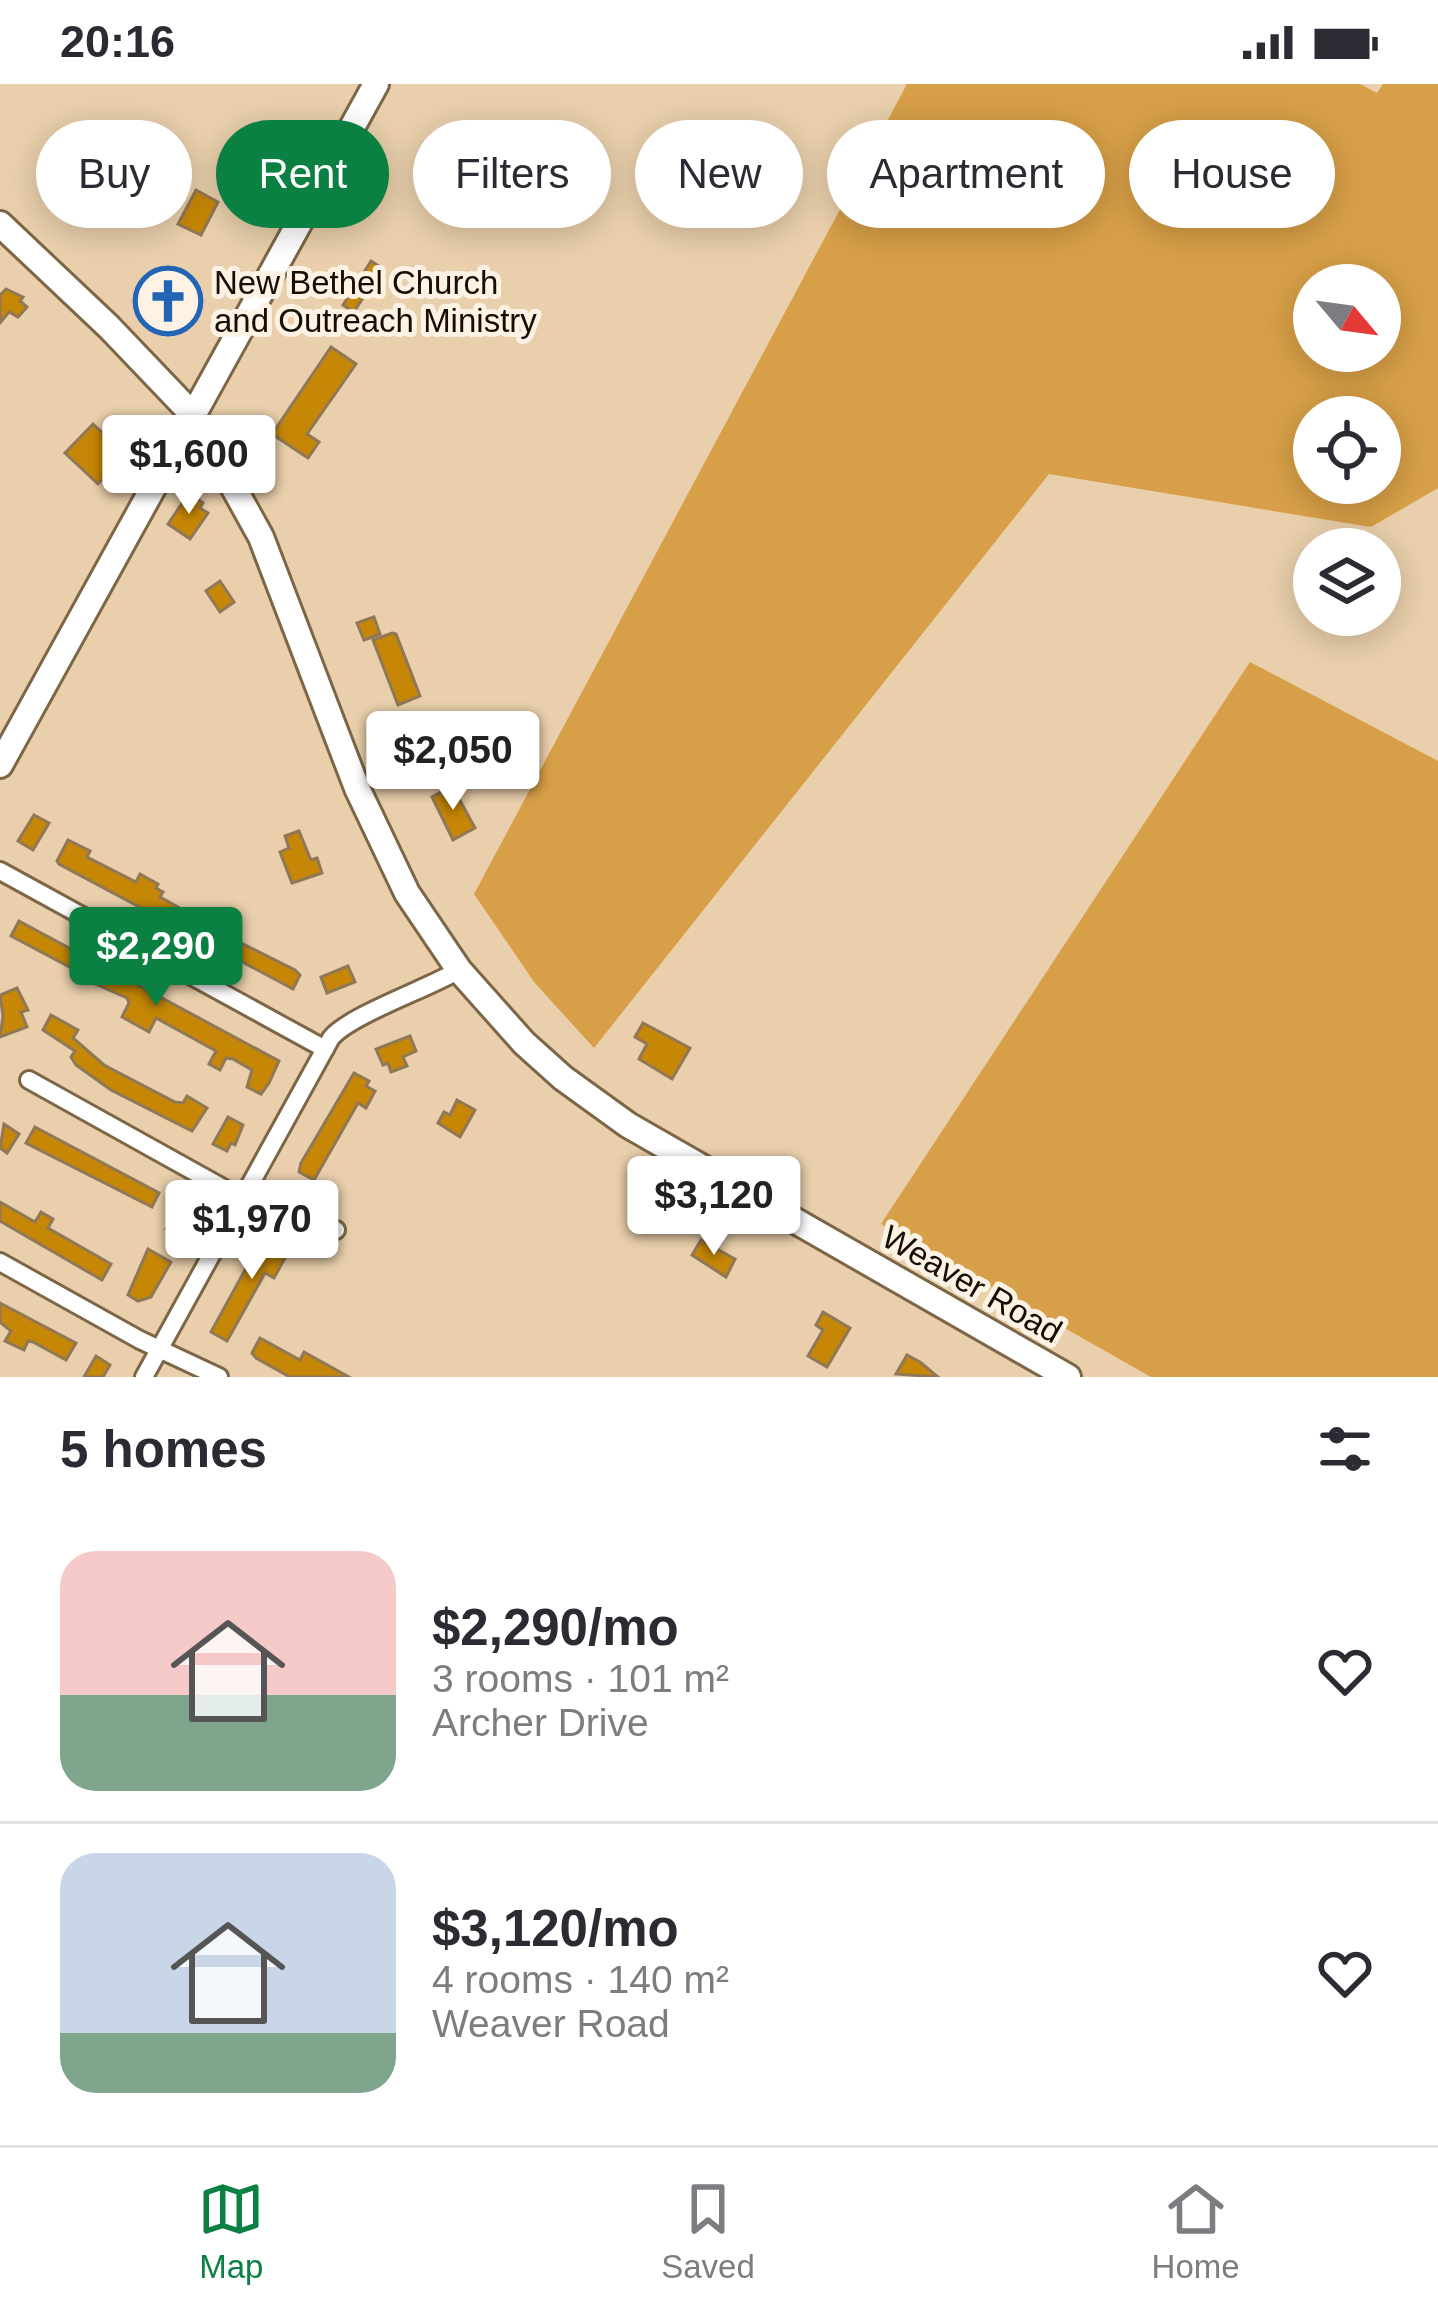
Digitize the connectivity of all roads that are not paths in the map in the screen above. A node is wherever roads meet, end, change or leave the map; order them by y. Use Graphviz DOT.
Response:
graph roads {
  1 [pos="376,84"];
  2 [pos="0,224"];
  3 [pos="194,416"];
  4 [pos="0,765"];
  5 [pos="0,871"];
  6 [pos="459,970"];
  7 [pos="325,1049"];
  8 [pos="29,1080"];
  9 [pos="247,1191"];
  10 [pos="336,1230"];
  11 [pos="0,1262"];
  12 [pos="160,1348"];
  13 [pos="144,1377"];
  14 [pos="219,1377"];
  15 [pos="1068,1377"];
  1 -- 3 [label="main road"];
  2 -- 3 [label="main road, Weaver Road"];
  3 -- 4 [label="main road"];
  3 -- 6 [label="main road, Weaver Road"];
  5 -- 7 [label="street"];
  6 -- 7 [label="street"];
  6 -- 15 [label="main road, Weaver Road"];
  7 -- 9 [label="street"];
  8 -- 9 [label="street"];
  9 -- 10 [label="street"];
  9 -- 12 [label="street"];
  11 -- 12 [label="street"];
  12 -- 13 [label="street"];
  12 -- 14 [label="street"];
}
